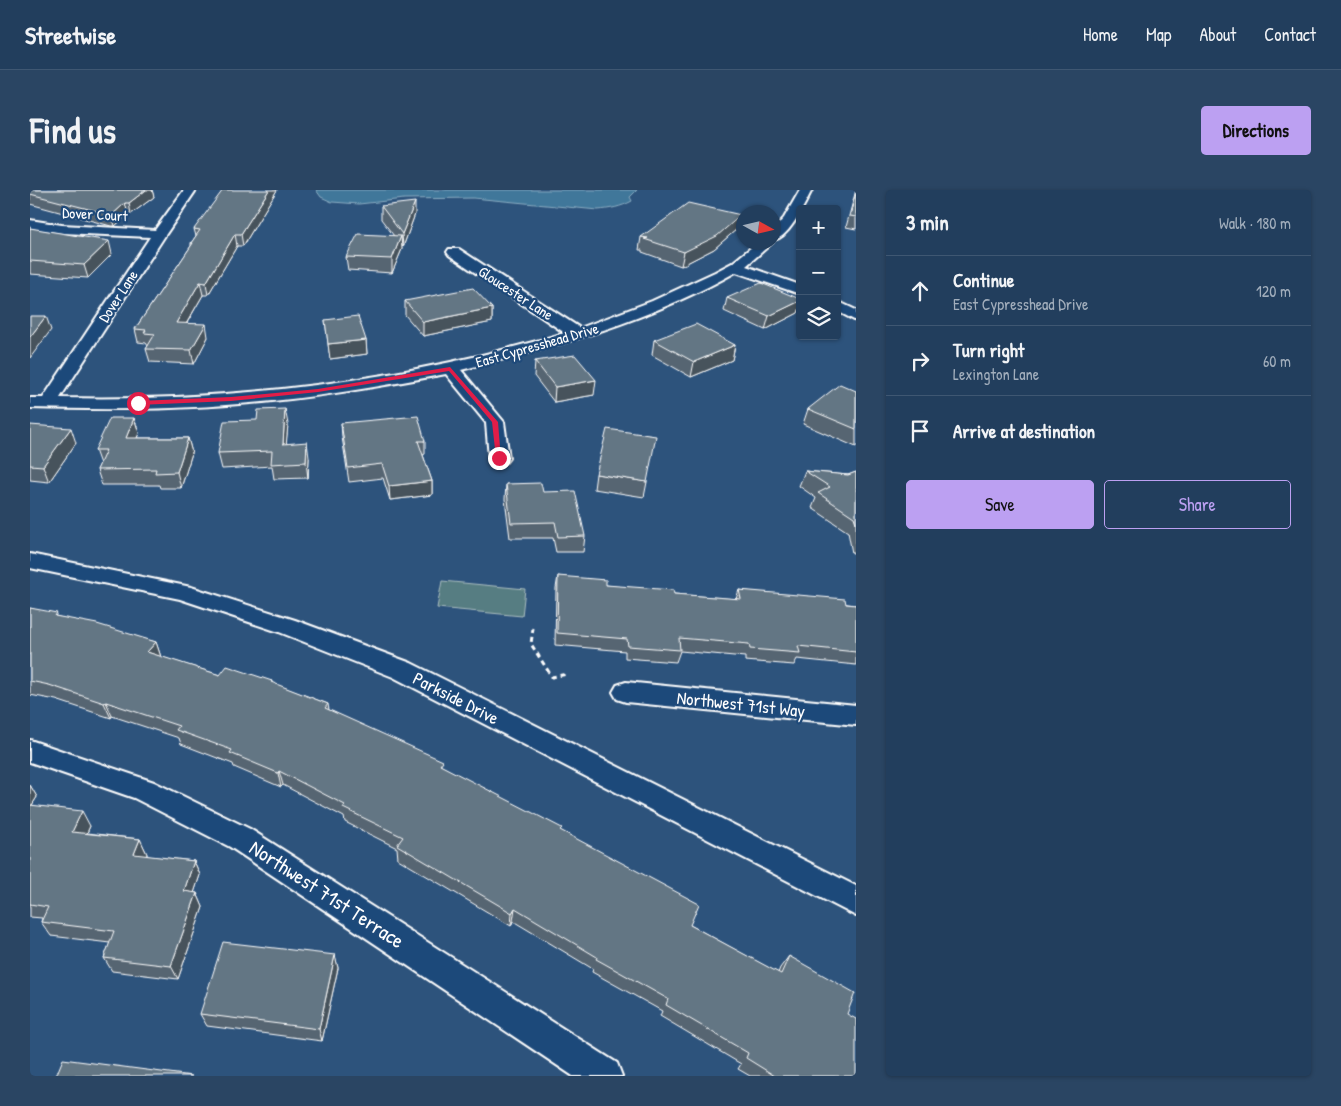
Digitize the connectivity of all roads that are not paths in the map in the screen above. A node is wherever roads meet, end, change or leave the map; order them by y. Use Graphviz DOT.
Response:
graph roads {
  1 [pos="190,190"];
  2 [pos="806,190"];
  3 [pos="30,224"];
  4 [pos="781,229"];
  5 [pos="159,234"];
  6 [pos="757,250"];
  7 [pos="454,252"];
  8 [pos="735,267"];
  9 [pos="796,289"];
  10 [pos="841,307"];
  11 [pos="856,316"];
  12 [pos="578,334"];
  13 [pos="450,369"];
  14 [pos="30,403"];
  15 [pos="48,404"];
  16 [pos="499,458"];
  17 [pos="30,561"];
  18 [pos="626,692"];
  19 [pos="856,716"];
  20 [pos="30,751"];
  21 [pos="856,902"];
  22 [pos="604,1076"];
  1 -- 5 [label="street, Dover Lane"];
  2 -- 4 [label="street"];
  3 -- 5 [label="street, Dover Court"];
  5 -- 15 [label="street, Dover Lane"];
  6 -- 8 [label="street, East Cypresshead Drive"];
  7 -- 12 [label="street, Gloucester Lane"];
  8 -- 9 [label="street"];
  8 -- 12 [label="street, East Cypresshead Drive"];
  10 -- 11 [label="street"];
  12 -- 13 [label="street, East Cypresshead Drive"];
  13 -- 15 [label="street, East Cypresshead Drive"];
  13 -- 16 [label="street"];
  14 -- 15 [label="street, East Cypresshead Drive"];
  17 -- 21 [label="street, Parkside Drive"];
  18 -- 19 [label="street, Northwest 71st Way"];
  20 -- 22 [label="street, Northwest 71st Terrace"];
}
